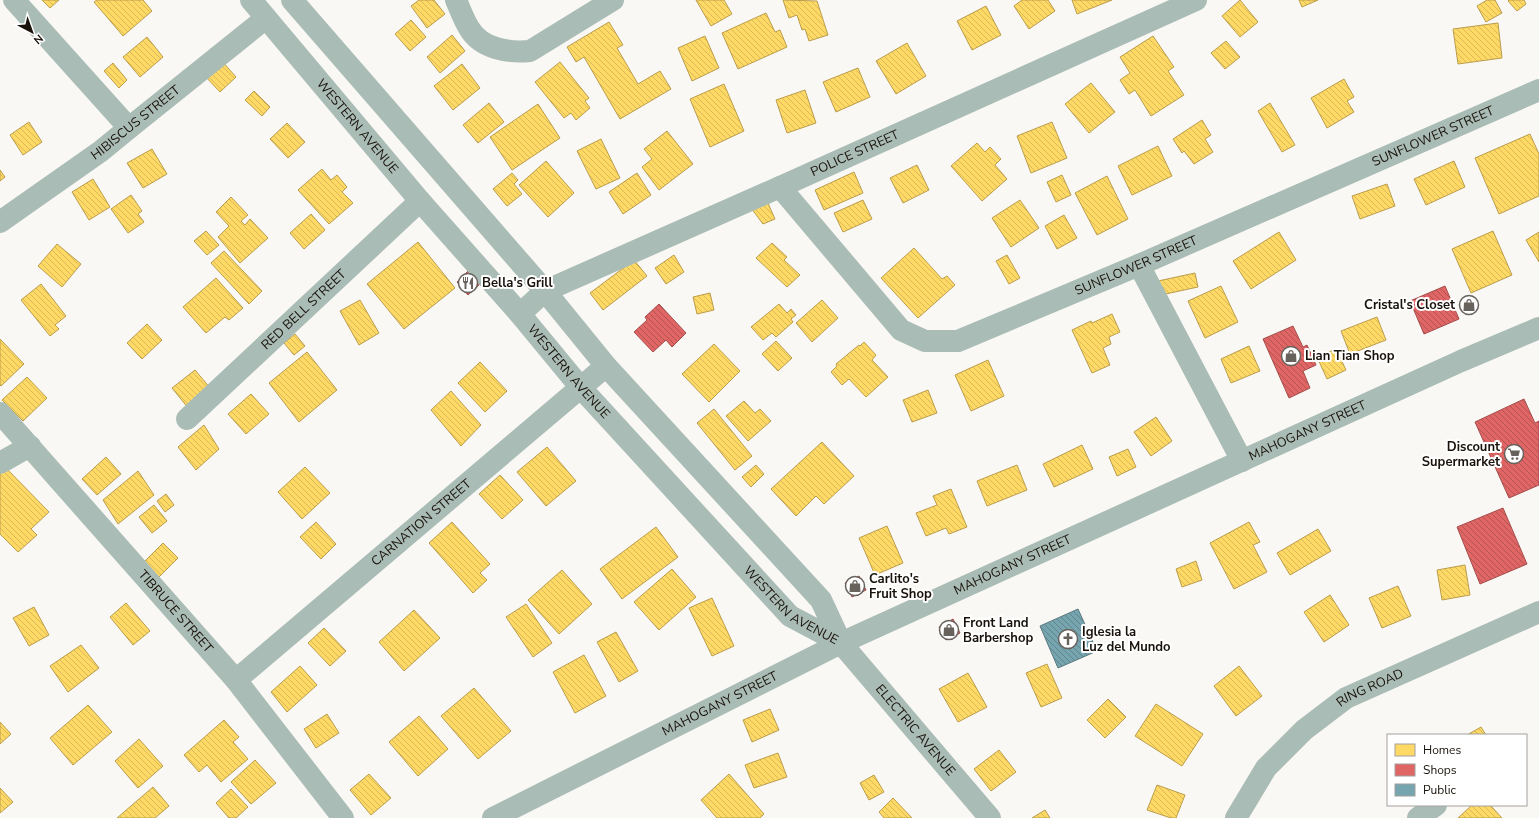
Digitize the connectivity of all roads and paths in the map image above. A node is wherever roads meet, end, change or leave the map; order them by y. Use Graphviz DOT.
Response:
graph roads {
  1 [pos="14,0"];
  2 [pos="251,0"];
  3 [pos="292,0"];
  4 [pos="456,0"];
  5 [pos="613,0"];
  6 [pos="1196,0"];
  7 [pos="266,18"];
  8 [pos="1539,90"];
  9 [pos="129,128"];
  10 [pos="780,188"];
  11 [pos="420,201"];
  12 [pos="0,222"];
  13 [pos="1139,265"];
  14 [pos="546,291"];
  15 [pos="520,314"];
  16 [pos="1539,328"];
  17 [pos="606,366"];
  18 [pos="581,388"];
  19 [pos="0,413"];
  20 [pos="188,419"];
  21 [pos="30,446"];
  22 [pos="1242,461"];
  23 [pos="0,463"];
  24 [pos="1539,612"];
  25 [pos="841,643"];
  26 [pos="236,680"];
  27 [pos="1435,806"];
  28 [pos="1240,816"];
  29 [pos="343,818"];
  30 [pos="493,818"];
  31 [pos="990,818"];
  32 [pos="1418,818"];
  1 -- 9 [label="street"];
  2 -- 7 [label="street, WESTERN AVENUE"];
  3 -- 14 [label="street, WESTERN AVENUE"];
  4 -- 5 [label="street"];
  6 -- 10 [label="street, POLICE STREET"];
  7 -- 9 [label="street, HIBISCUS STREET"];
  7 -- 11 [label="street, WESTERN AVENUE"];
  8 -- 13 [label="street, SUNFLOWER STREET"];
  9 -- 12 [label="street, HIBISCUS STREET"];
  10 -- 13 [label="street, SUNFLOWER STREET"];
  10 -- 14 [label="street, POLICE STREET"];
  11 -- 15 [label="street, WESTERN AVENUE"];
  11 -- 20 [label="street, RED BELL STREET"];
  13 -- 22 [label="street"];
  14 -- 15 [label="street, POLICE STREET"];
  14 -- 17 [label="street, WESTERN AVENUE"];
  15 -- 18 [label="street, WESTERN AVENUE"];
  16 -- 22 [label="street, MAHOGANY STREET"];
  17 -- 18 [label="street, CARNATION STREET"];
  17 -- 25 [label="street, WESTERN AVENUE"];
  18 -- 25 [label="street, WESTERN AVENUE"];
  18 -- 26 [label="street, CARNATION STREET"];
  19 -- 21 [label="street, TIBRUCE STREET"];
  21 -- 23 [label="street"];
  21 -- 26 [label="street, TIBRUCE STREET"];
  22 -- 25 [label="street, MAHOGANY STREET"];
  24 -- 28 [label="street, RING ROAD"];
  25 -- 30 [label="street, MAHOGANY STREET"];
  25 -- 31 [label="street, ELECTRIC AVENUE"];
  26 -- 29 [label="street, TIBRUCE STREET"];
  27 -- 32 [label="street"];
}
